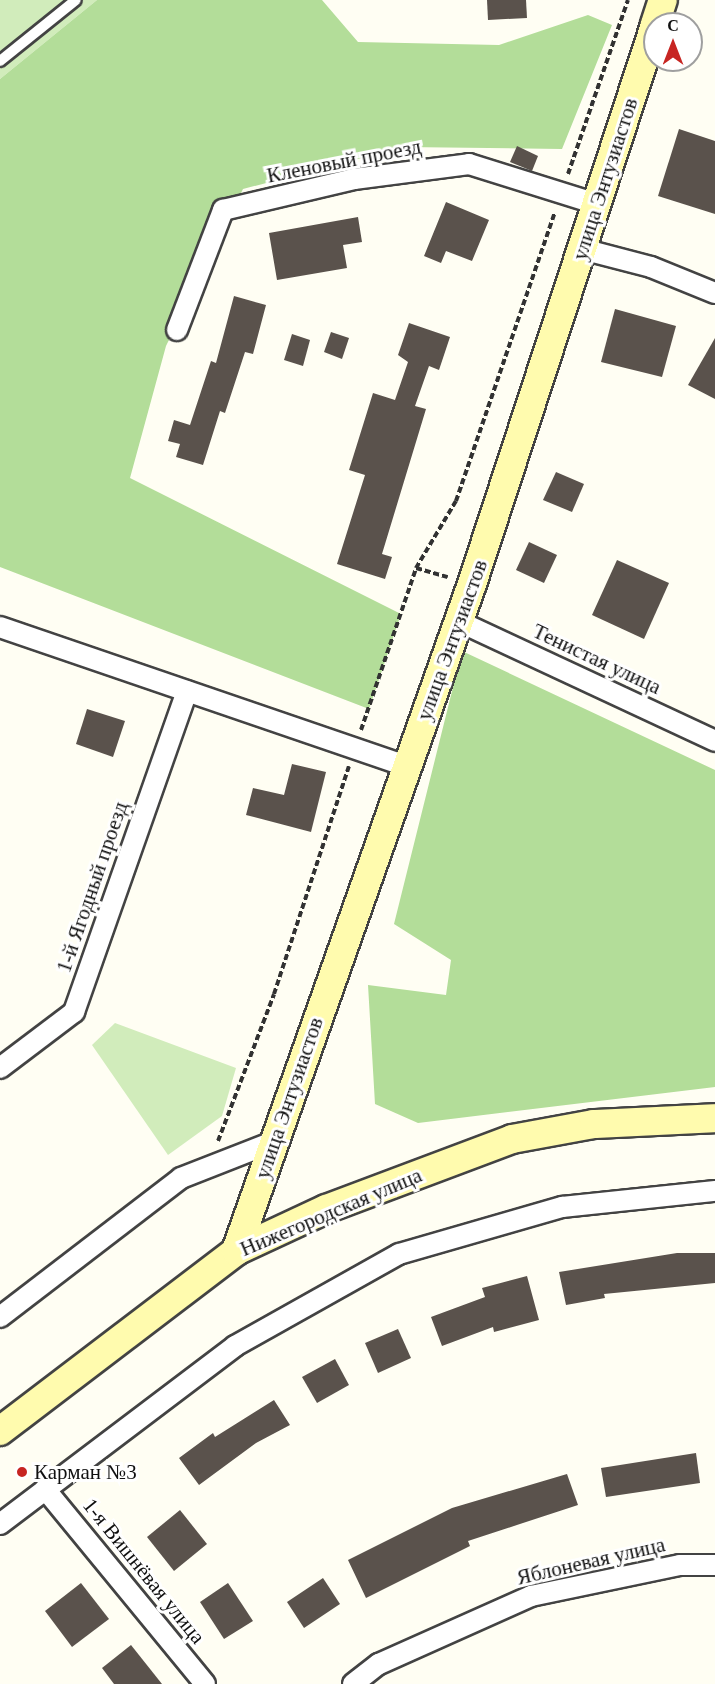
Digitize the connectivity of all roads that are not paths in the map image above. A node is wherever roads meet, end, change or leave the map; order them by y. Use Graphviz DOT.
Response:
graph roads {
  1 [pos="76,0"];
  2 [pos="0,61"];
  3 [pos="643,61"];
  4 [pos="597,204"];
  5 [pos="582,249"];
  6 [pos="715,293"];
  7 [pos="177,330"];
  8 [pos="458,621"];
  9 [pos="0,627"];
  10 [pos="187,691"];
  11 [pos="715,741"];
  12 [pos="407,766"];
  13 [pos="0,1068"];
  14 [pos="715,1118"];
  15 [pos="273,1142"];
  16 [pos="715,1191"];
  17 [pos="236,1251"];
  18 [pos="0,1317"];
  19 [pos="0,1431"];
  20 [pos="45,1489"];
  21 [pos="0,1524"];
  22 [pos="715,1565"];
  23 [pos="205,1684"];
  24 [pos="353,1684"];
  1 -- 2 [label="lane"];
  3 -- 4 [label="street, улица Энтузиастов"];
  4 -- 5 [label="street, улица Энтузиастов"];
  4 -- 7 [label="street, Кленовый проезд"];
  5 -- 6 [label="street"];
  5 -- 8 [label="street, улица Энтузиастов"];
  8 -- 11 [label="street, Тенистая улица"];
  8 -- 12 [label="street, улица Энтузиастов"];
  9 -- 10 [label="street"];
  10 -- 12 [label="street"];
  10 -- 13 [label="street, 1-й Ягодный проезд"];
  12 -- 15 [label="street, улица Энтузиастов"];
  14 -- 17 [label="street, Нижегородская улица"];
  15 -- 17 [label="street, улица Энтузиастов"];
  15 -- 18 [label="street"];
  16 -- 20 [label="street"];
  17 -- 19 [label="street, Нижегородская улица"];
  20 -- 21 [label="street"];
  20 -- 23 [label="street, 1-я Вишнёвая улица"];
  22 -- 24 [label="street, Яблоневая улица"];
}
